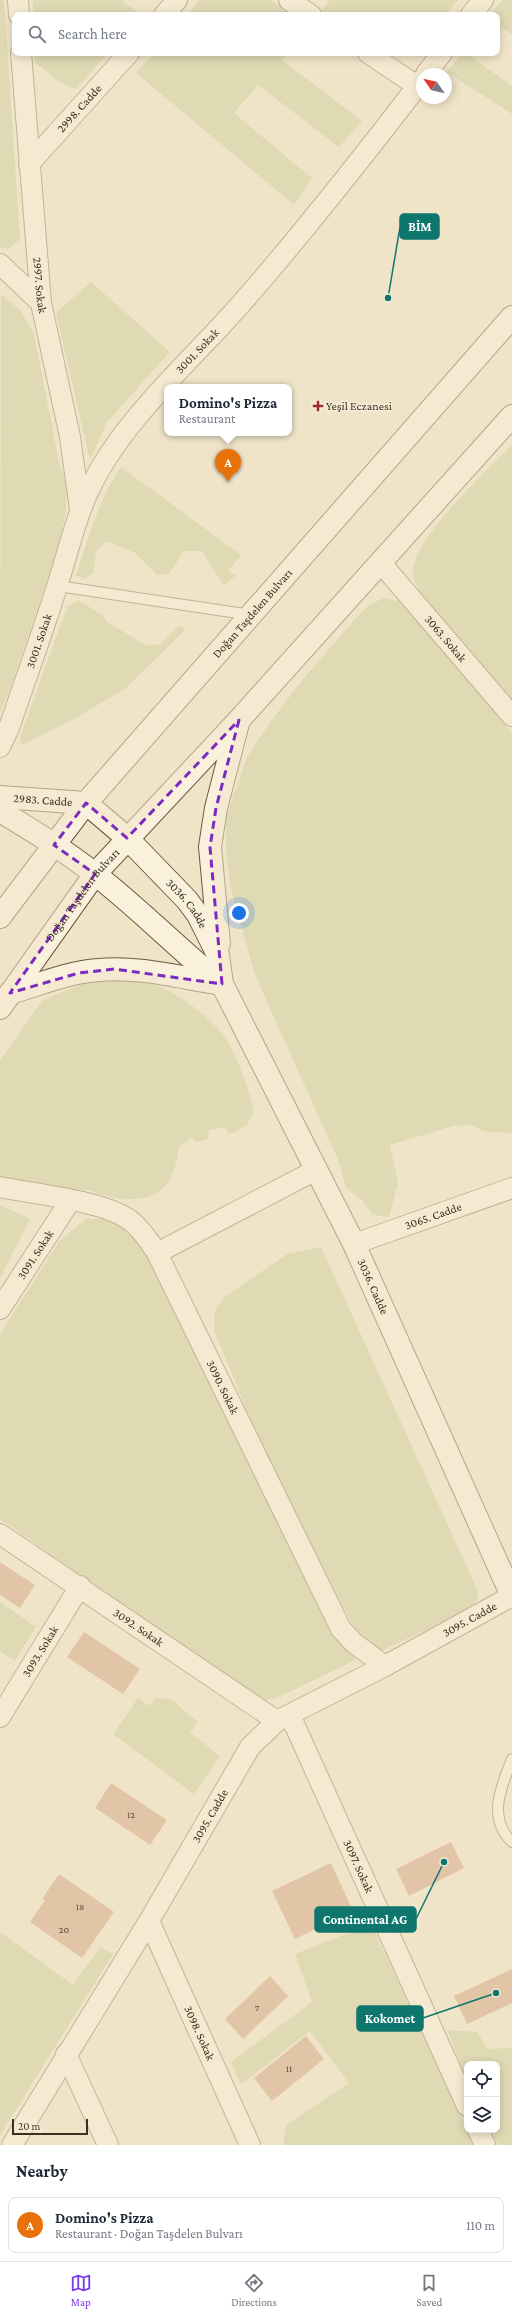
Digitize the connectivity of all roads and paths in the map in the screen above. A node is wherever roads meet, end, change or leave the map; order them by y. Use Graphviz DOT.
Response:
graph roads {
  1 [pos="18,0"];
  2 [pos="178,0"];
  3 [pos="289,0"];
  4 [pos="483,0"];
  5 [pos="19,12"];
  6 [pos="167,12"];
  7 [pos="307,12"];
  8 [pos="473,12"];
  9 [pos="21,56"];
  10 [pos="126,56"];
  11 [pos="374,56"];
  12 [pos="440,56"];
  13 [pos="431,68"];
  14 [pos="416,77"];
  15 [pos="416,88"];
  16 [pos="29,164"];
  17 [pos="0,264"];
  18 [pos="41,303"];
  19 [pos="512,317"];
  20 [pos="168,384"];
  21 [pos="164,389"];
  22 [pos="512,416"];
  23 [pos="80,513"];
  24 [pos="380,562"];
  25 [pos="58,586"];
  26 [pos="252,615"];
  27 [pos="512,716"];
  28 [pos="239,720"];
  29 [pos="0,747"];
  30 [pos="0,797"];
  31 [pos="86,803"];
  32 [pos="0,811"];
  33 [pos="127,838"];
  34 [pos="54,845"];
  35 [pos="96,874"];
  36 [pos="0,917"];
  37 [pos="222,984"];
  38 [pos="5,1000"];
  39 [pos="316,1170"];
  40 [pos="0,1187"];
  41 [pos="512,1188"];
  42 [pos="70,1201"];
  43 [pos="354,1244"];
  44 [pos="157,1253"];
  45 [pos="0,1309"];
  46 [pos="0,1534"];
  47 [pos="80,1586"];
  48 [pos="512,1596"];
  49 [pos="385,1666"];
  50 [pos="0,1717"];
  51 [pos="284,1718"];
  52 [pos="512,1759"];
  53 [pos="512,1842"];
  54 [pos="149,1921"];
  55 [pos="66,2054"];
  56 [pos="464,2100"];
  57 [pos="479,2133"];
  58 [pos="12,2145"];
  59 [pos="108,2145"];
  60 [pos="250,2145"];
  61 [pos="485,2145"];
  1 -- 5 [label="street"];
  2 -- 6 [label="street"];
  3 -- 7 [label="street"];
  4 -- 8 [label="street"];
  9 -- 16 [label="street, 2997. Sokak"];
  10 -- 16 [label="street, 2998. Cadde"];
  11 -- 14 [label="street"];
  12 -- 13 [label="street, 3001. Sokak"];
  15 -- 20 [label="street, 3001. Sokak"];
  16 -- 18 [label="street, 2997. Sokak"];
  17 -- 18 [label="street"];
  18 -- 23 [label="street, 2997. Sokak"];
  19 -- 26 [label="main road, Doğan Taşdelen Bulvarı"];
  21 -- 23 [label="street, 3001. Sokak"];
  22 -- 24 [label="main road, Doğan Taşdelen Bulvarı"];
  23 -- 25 [label="street, 3001. Sokak"];
  24 -- 27 [label="street, 3063. Sokak"];
  24 -- 28 [label="main road, Doğan Taşdelen Bulvarı"];
  25 -- 26 [label="lane"];
  25 -- 29 [label="street, 3001. Sokak"];
  26 -- 31 [label="main road, Doğan Taşdelen Bulvarı"];
  28 -- 33 [label="main road, Doğan Taşdelen Bulvarı"];
  28 -- 37 [label="main road"];
  30 -- 31 [label="main road, 2983. Cadde"];
  31 -- 33 [label="main road, 3036. Cadde"];
  31 -- 34 [label="main road, Doğan Taşdelen Bulvarı"];
  32 -- 34 [label="main road, 2983. Cadde"];
  33 -- 35 [label="main road, Doğan Taşdelen Bulvarı"];
  33 -- 37 [label="main road, 3036. Cadde"];
  34 -- 35 [label="main road, 2983. Cadde"];
  34 -- 36 [label="main road, Doğan Taşdelen Bulvarı"];
  35 -- 37 [label="main road, 3036. Cadde"];
  35 -- 38 [label="main road, Doğan Taşdelen Bulvarı"];
  37 -- 38 [label="main road"];
  37 -- 39 [label="main road, 3036. Cadde"];
  39 -- 43 [label="main road, 3036. Cadde"];
  39 -- 44 [label="street"];
  40 -- 42 [label="street, 3090. Sokak"];
  41 -- 43 [label="street, 3065. Cadde"];
  42 -- 44 [label="street, 3090. Sokak"];
  42 -- 45 [label="street, 3091. Sokak"];
  43 -- 48 [label="main road, 3036. Cadde"];
  44 -- 49 [label="street, 3090. Sokak"];
  46 -- 47 [label="street, 3092. Sokak"];
  47 -- 50 [label="street, 3093. Sokak"];
  47 -- 51 [label="street, 3092. Sokak"];
  48 -- 49 [label="street, 3095. Cadde"];
  49 -- 51 [label="street, 3095. Cadde"];
  51 -- 54 [label="street, 3095. Cadde"];
  51 -- 56 [label="street, 3097. Sokak"];
  52 -- 53 [label="lane"];
  54 -- 55 [label="street, 3095. Cadde"];
  54 -- 60 [label="street, 3098. Sokak"];
  55 -- 58 [label="street, 3095. Cadde"];
  55 -- 59 [label="street"];
  57 -- 61 [label="street"];
}
